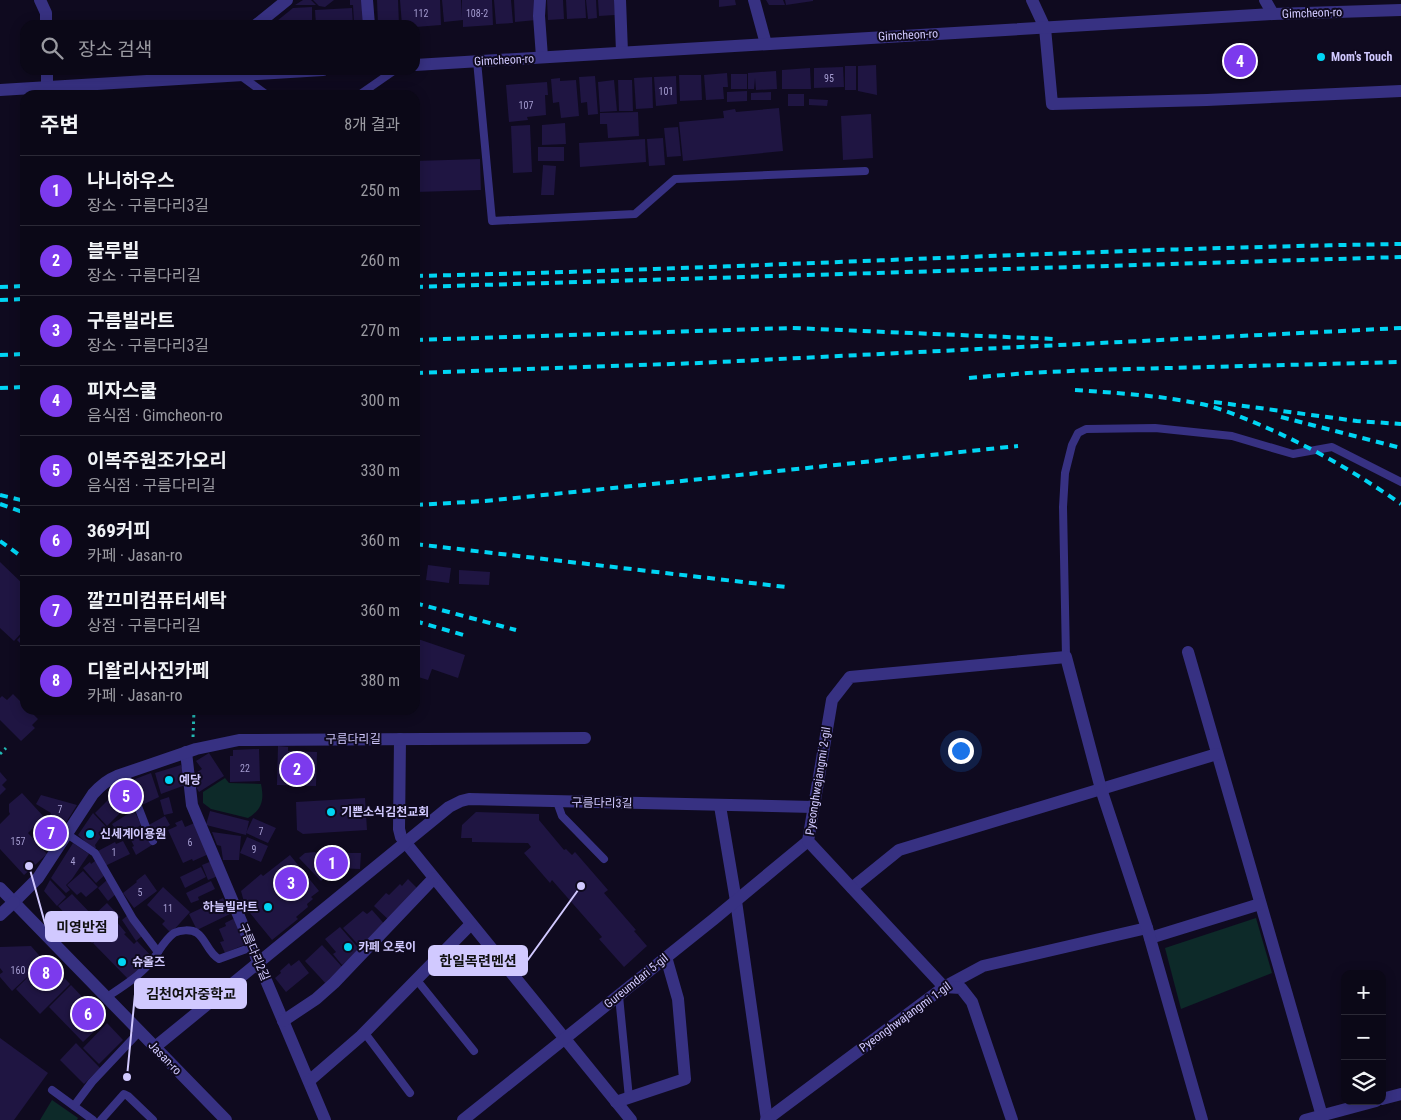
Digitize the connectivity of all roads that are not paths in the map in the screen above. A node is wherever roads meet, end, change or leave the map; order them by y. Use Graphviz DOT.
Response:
graph roads {
  1 [pos="40,0"];
  2 [pos="287,0"];
  3 [pos="367,0"];
  4 [pos="540,0"];
  5 [pos="620,0"];
  6 [pos="754,0"];
  7 [pos="1032,0"];
  8 [pos="1265,0"];
  9 [pos="1401,10"];
  10 [pos="1274,14"];
  11 [pos="46,20"];
  12 [pos="262,20"];
  13 [pos="369,20"];
  14 [pos="1046,28"];
  15 [pos="766,44"];
  16 [pos="622,52"];
  17 [pos="542,57"];
  18 [pos="477,61"];
  19 [pos="420,65"];
  20 [pos="47,75"];
  21 [pos="209,75"];
  22 [pos="239,75"];
  23 [pos="388,75"];
  24 [pos="47,87"];
  25 [pos="0,90"];
  26 [pos="260,90"];
  27 [pos="366,90"];
  28 [pos="1401,91"];
  29 [pos="865,170"];
  30 [pos="1401,482"];
  31 [pos="1188,652"];
  32 [pos="1066,657"];
  33 [pos="585,738"];
  34 [pos="400,739"];
  35 [pos="191,750"];
  36 [pos="1217,754"];
  37 [pos="125,773"];
  38 [pos="1101,789"];
  39 [pos="557,802"];
  40 [pos="720,806"];
  41 [pos="813,806"];
  42 [pos="67,834"];
  43 [pos="808,840"];
  44 [pos="153,841"];
  45 [pos="406,843"];
  46 [pos="604,858"];
  47 [pos="434,878"];
  48 [pos="0,888"];
  49 [pos="852,888"];
  50 [pos="736,901"];
  51 [pos="14,902"];
  52 [pos="1260,904"];
  53 [pos="0,914"];
  54 [pos="471,924"];
  55 [pos="1148,933"];
  56 [pos="252,947"];
  57 [pos="158,952"];
  58 [pos="666,957"];
  59 [pos="258,962"];
  60 [pos="416,979"];
  61 [pos="944,987"];
  62 [pos="618,996"];
  63 [pos="106,997"];
  64 [pos="284,1021"];
  65 [pos="140,1031"];
  66 [pos="364,1032"];
  67 [pos="565,1039"];
  68 [pos="155,1047"];
  69 [pos="474,1051"];
  70 [pos="309,1081"];
  71 [pos="52,1090"];
  72 [pos="410,1093"];
  73 [pos="1401,1094"];
  74 [pos="629,1098"];
  75 [pos="1386,1098"];
  76 [pos="616,1102"];
  77 [pos="1362,1105"];
  78 [pos="74,1106"];
  79 [pos="1322,1116"];
  80 [pos="93,1120"];
  81 [pos="101,1120"];
  82 [pos="153,1120"];
  83 [pos="226,1120"];
  84 [pos="326,1120"];
  85 [pos="463,1120"];
  86 [pos="630,1120"];
  87 [pos="767,1120"];
  88 [pos="1012,1120"];
  89 [pos="1202,1120"];
  90 [pos="1305,1120"];
  1 -- 11 [label="street"];
  2 -- 12 [label="street"];
  3 -- 13 [label="street"];
  4 -- 17 [label="street"];
  5 -- 16 [label="street"];
  6 -- 15 [label="street"];
  7 -- 14 [label="street"];
  8 -- 10 [label="street"];
  9 -- 10 [label="street, Gimcheon-ro"];
  10 -- 14 [label="street, Gimcheon-ro"];
  14 -- 15 [label="street, Gimcheon-ro"];
  14 -- 28 [label="street"];
  15 -- 16 [label="street, Gimcheon-ro"];
  16 -- 17 [label="street, Gimcheon-ro"];
  17 -- 18 [label="street, Gimcheon-ro"];
  18 -- 19 [label="street, Gimcheon-ro"];
  18 -- 29 [label="lane"];
  20 -- 24 [label="street"];
  21 -- 24 [label="street"];
  22 -- 26 [label="lane"];
  23 -- 27 [label="lane"];
  24 -- 25 [label="street"];
  30 -- 32 [label="lane"];
  31 -- 36 [label="street"];
  32 -- 38 [label="street"];
  32 -- 41 [label="street, Pyeonghwajangmi 2-gil"];
  33 -- 34 [label="street, 구름다리길"];
  34 -- 35 [label="street, 구름다리길"];
  34 -- 45 [label="street"];
  35 -- 37 [label="street, 구름다리길"];
  35 -- 56 [label="street, 구름다리2길"];
  36 -- 38 [label="street"];
  36 -- 52 [label="street"];
  37 -- 42 [label="street, 구름다리길"];
  37 -- 44 [label="lane"];
  38 -- 49 [label="street"];
  38 -- 55 [label="street"];
  39 -- 40 [label="street, 구름다리3길"];
  39 -- 45 [label="street, 구름다리3길"];
  39 -- 46 [label="lane"];
  40 -- 41 [label="street, 구름다리3길"];
  40 -- 50 [label="street"];
  41 -- 43 [label="street, Pyeonghwajangmi 2-gil"];
  42 -- 51 [label="street, 구름다리길"];
  42 -- 57 [label="lane"];
  43 -- 49 [label="street, Pyeonghwajangmi 2-gil"];
  43 -- 50 [label="street, Gureumdari 5-gil"];
  45 -- 47 [label="street"];
  45 -- 59 [label="street, 구름다리3길"];
  47 -- 54 [label="street"];
  47 -- 64 [label="street"];
  48 -- 51 [label="street, Jasan-ro"];
  49 -- 61 [label="street, Pyeonghwajangmi 2-gil"];
  50 -- 58 [label="street, Gureumdari 5-gil"];
  50 -- 87 [label="street"];
  51 -- 53 [label="street, 구름다리길"];
  51 -- 63 [label="street, Jasan-ro"];
  52 -- 55 [label="street, Pyeonghwajangmi 1-gil"];
  52 -- 79 [label="street"];
  54 -- 60 [label="street"];
  54 -- 67 [label="street"];
  55 -- 61 [label="street, Pyeonghwajangmi 1-gil"];
  55 -- 89 [label="street"];
  56 -- 57 [label="lane"];
  56 -- 59 [label="street, 구름다리2길"];
  57 -- 63 [label="lane"];
  58 -- 62 [label="street, Gureumdari 5-gil"];
  58 -- 74 [label="street"];
  59 -- 64 [label="street, 구름다리2길"];
  59 -- 68 [label="street"];
  60 -- 66 [label="street"];
  60 -- 69 [label="lane"];
  61 -- 87 [label="street, Pyeonghwajangmi 1-gil"];
  61 -- 88 [label="street, Pyeonghwajangmi 2-gil"];
  62 -- 67 [label="street, Gureumdari 5-gil"];
  62 -- 74 [label="lane"];
  63 -- 65 [label="street, Jasan-ro"];
  64 -- 70 [label="street, 구름다리2길"];
  65 -- 68 [label="street, Jasan-ro"];
  65 -- 78 [label="lane"];
  66 -- 70 [label="street"];
  66 -- 72 [label="lane"];
  67 -- 76 [label="street"];
  67 -- 85 [label="street, Gureumdari 5-gil"];
  68 -- 83 [label="street, Jasan-ro"];
  70 -- 84 [label="street, 구름다리2길"];
  71 -- 78 [label="lane"];
  73 -- 75 [label="street"];
  74 -- 76 [label="street"];
  76 -- 86 [label="street"];
  77 -- 79 [label="street"];
  78 -- 80 [label="lane"];
  79 -- 90 [label="street"];
  81 -- 82 [label="lane"];
}
